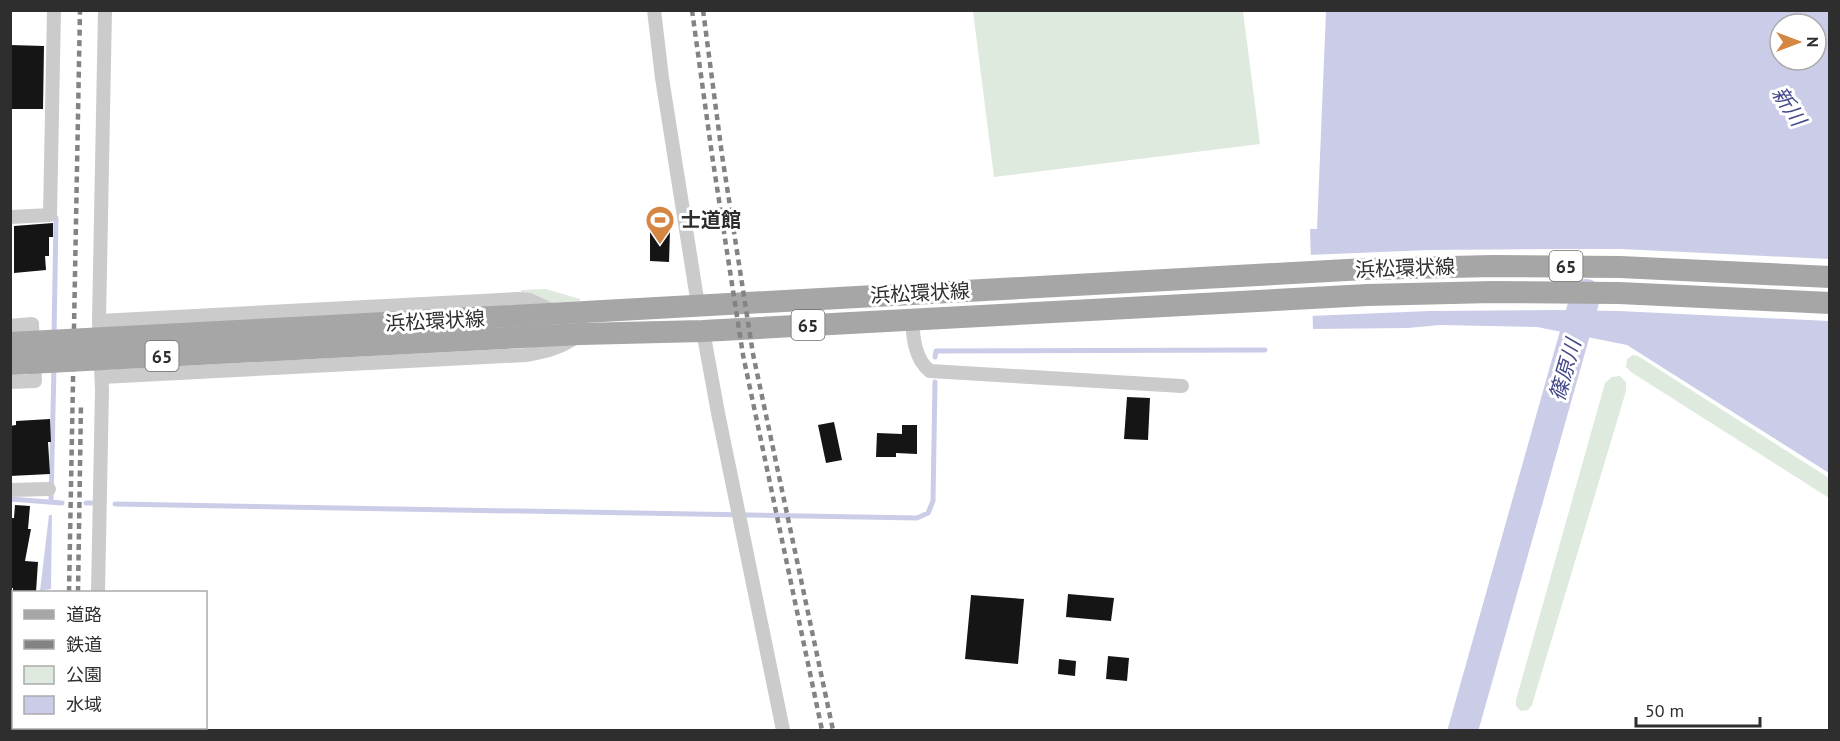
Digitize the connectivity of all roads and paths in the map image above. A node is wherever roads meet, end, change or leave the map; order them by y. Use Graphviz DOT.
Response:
graph roads {
  1 [pos="54,10"];
  2 [pos="105,10"];
  3 [pos="654,10"];
  4 [pos="10,217"];
  5 [pos="1292,273"];
  6 [pos="1830,277"];
  7 [pos="888,295"];
  8 [pos="1294,299"];
  9 [pos="1830,303"];
  10 [pos="698,305"];
  11 [pos="560,314"];
  12 [pos="901,320"];
  13 [pos="99,321"];
  14 [pos="10,326"];
  15 [pos="703,331"];
  16 [pos="580,334"];
  17 [pos="313,338"];
  18 [pos="10,343"];
  19 [pos="10,364"];
  20 [pos="102,377"];
  21 [pos="10,382"];
  22 [pos="1182,386"];
  23 [pos="49,489"];
  24 [pos="10,490"];
  25 [pos="98,591"];
  26 [pos="783,730"];
  1 -- 4 [label="street"];
  2 -- 13 [label="street"];
  3 -- 10 [label="street"];
  5 -- 6 [label="main road, 浜松環状線 / 65"];
  5 -- 7 [label="main road, 浜松環状線 / 65"];
  5 -- 8 [label="main road"];
  7 -- 10 [label="main road, 浜松環状線 / 65"];
  7 -- 12 [label="main road"];
  8 -- 9 [label="main road, 浜松環状線 / 65"];
  8 -- 12 [label="main road, 浜松環状線 / 65"];
  10 -- 11 [label="main road, 浜松環状線 / 65"];
  11 -- 13 [label="street"];
  11 -- 17 [label="main road, 浜松環状線 / 65"];
  12 -- 15 [label="main road, 浜松環状線 / 65"];
  12 -- 22 [label="street"];
  13 -- 20 [label="street"];
  14 -- 21 [label="street"];
  15 -- 16 [label="main road, 浜松環状線 / 65"];
  15 -- 26 [label="street"];
  16 -- 17 [label="main road, 浜松環状線 / 65"];
  16 -- 20 [label="street"];
  17 -- 18 [label="main road, 浜松環状線 / 65, bridge"];
  17 -- 19 [label="main road, 浜松環状線 / 65, bridge"];
  20 -- 25 [label="street"];
  23 -- 24 [label="street"];
}
